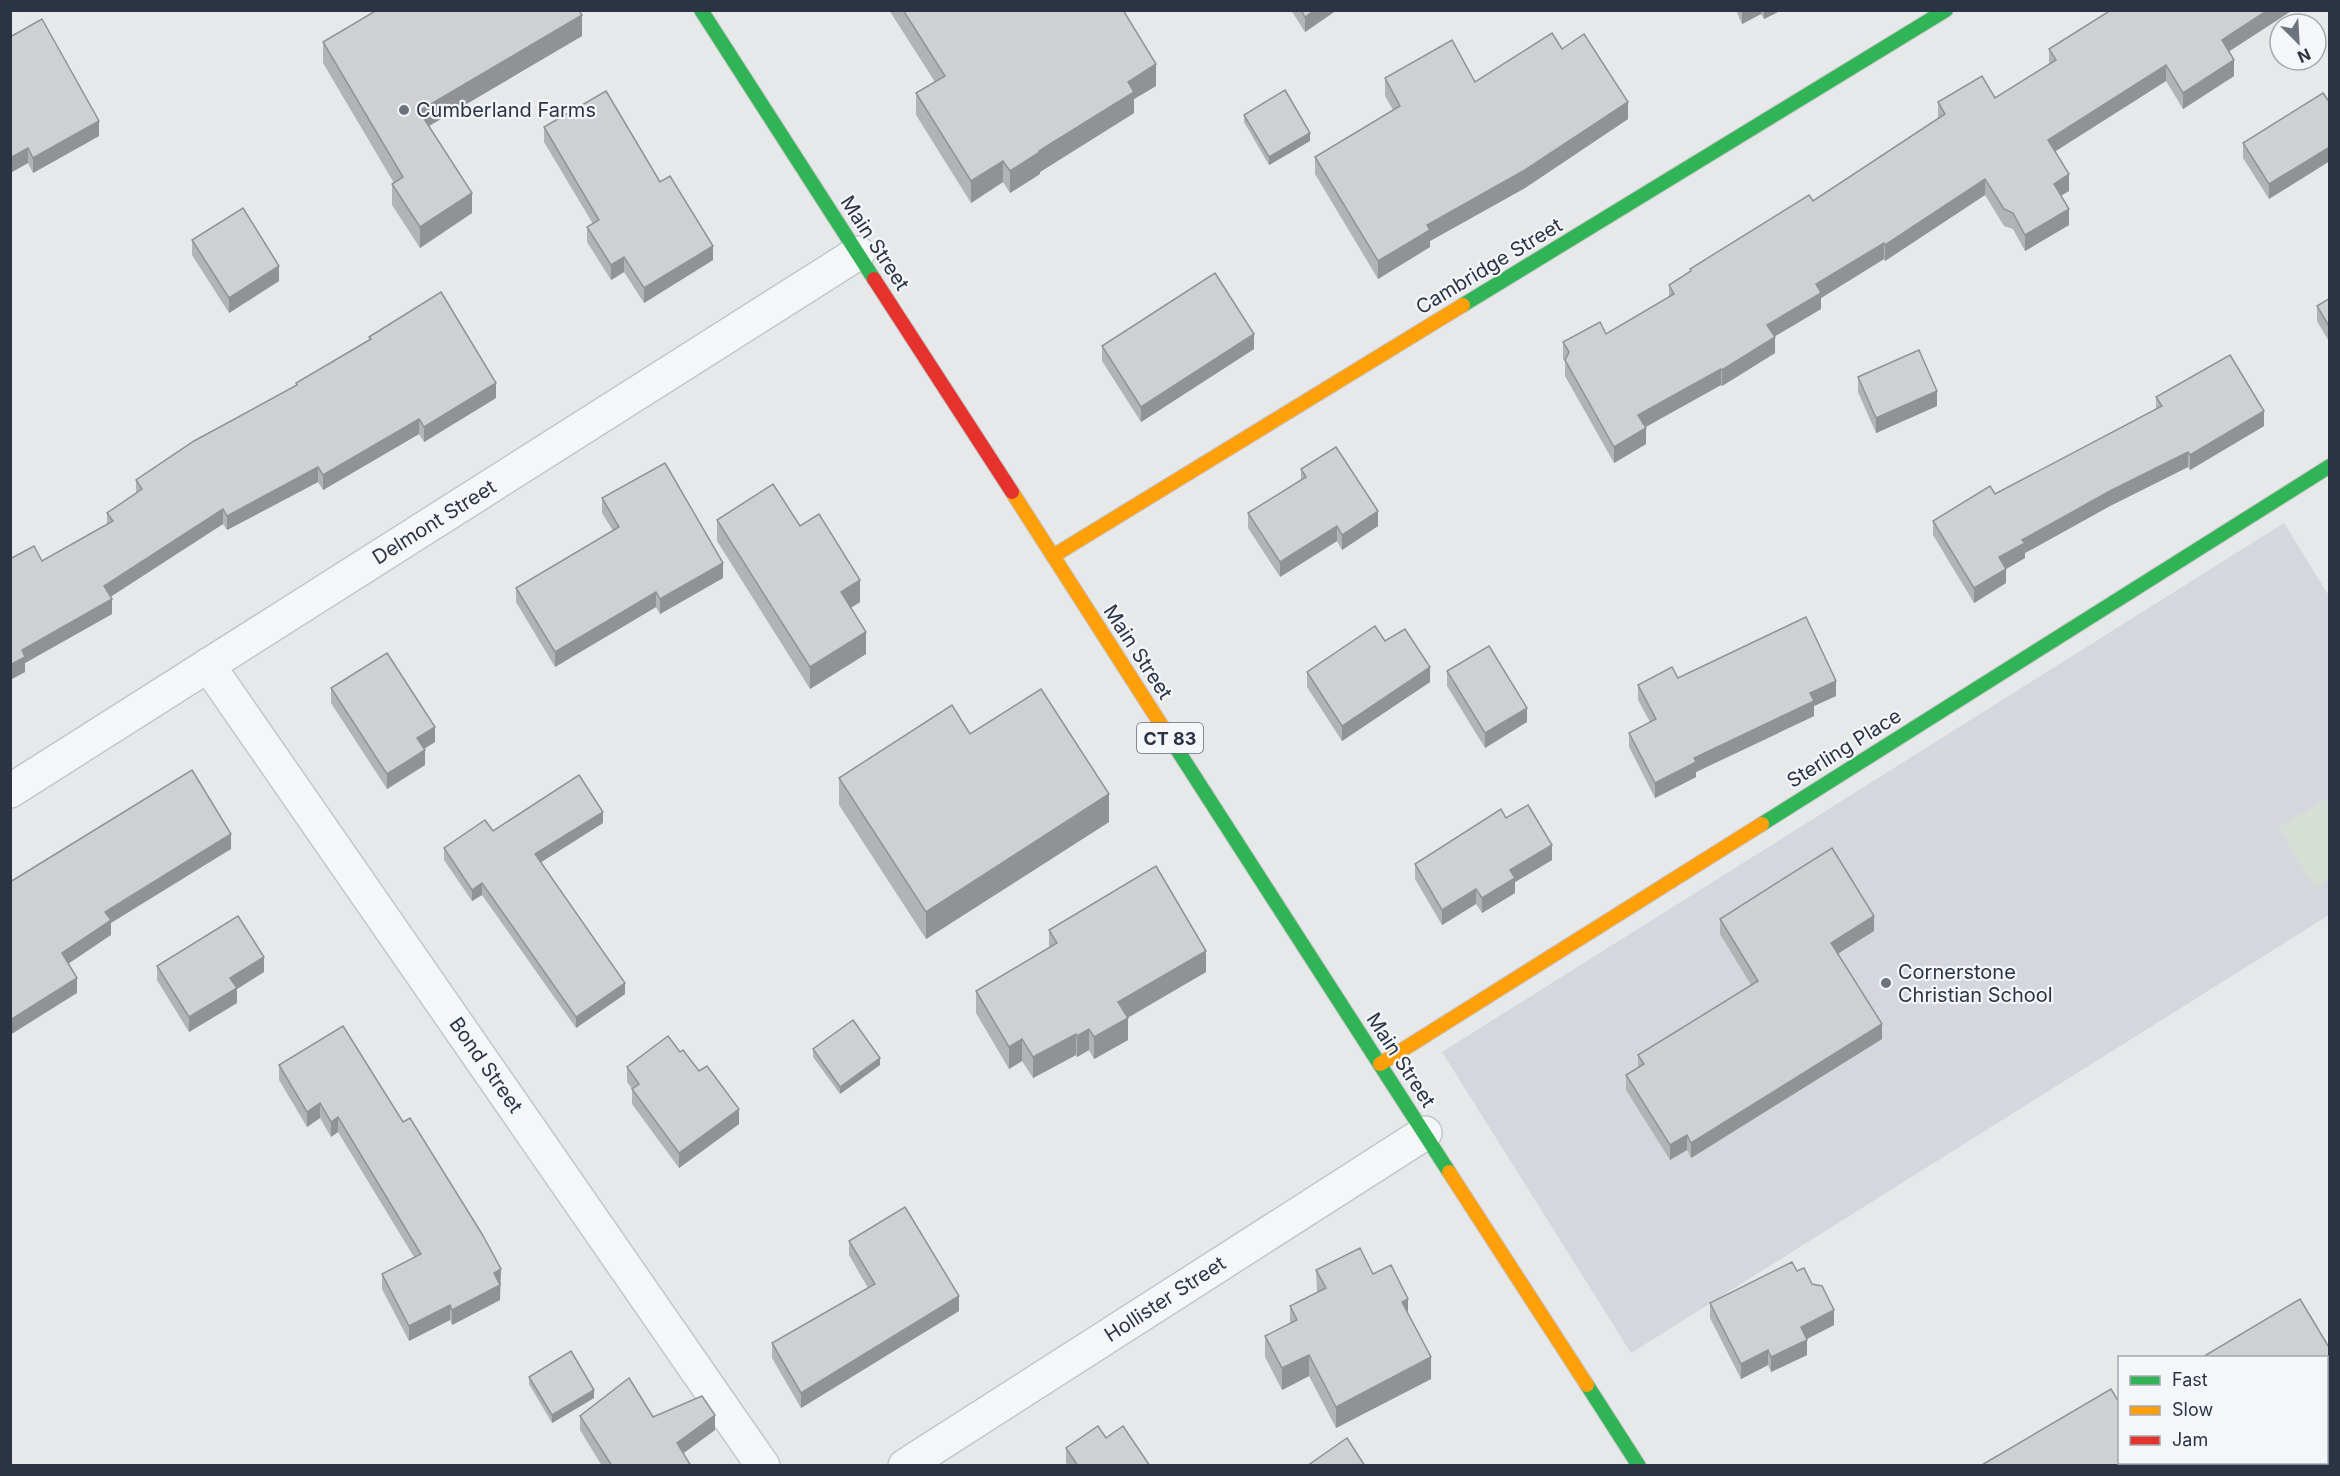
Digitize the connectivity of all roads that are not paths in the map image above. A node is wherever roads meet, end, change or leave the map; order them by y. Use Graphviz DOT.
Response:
graph roads {
  1 [pos="701,10"];
  2 [pos="1946,10"];
  3 [pos="858,254"];
  4 [pos="2330,466"];
  5 [pos="1053,556"];
  6 [pos="208,666"];
  7 [pos="10,791"];
  8 [pos="1380,1064"];
  9 [pos="1425,1133"];
  10 [pos="763,1466"];
  11 [pos="905,1466"];
  12 [pos="1639,1466"];
  1 -- 3 [label="street, Main Street / CT 83"];
  2 -- 5 [label="street, Cambridge Street"];
  3 -- 5 [label="street, Main Street / CT 83"];
  3 -- 6 [label="street, Delmont Street"];
  4 -- 8 [label="street, Sterling Place"];
  5 -- 8 [label="street, Main Street / CT 83"];
  6 -- 7 [label="street, Delmont Street"];
  6 -- 10 [label="street, Bond Street"];
  8 -- 9 [label="street, Main Street / CT 83"];
  9 -- 11 [label="street, Hollister Street"];
  9 -- 12 [label="street, Main Street / CT 83"];
}
